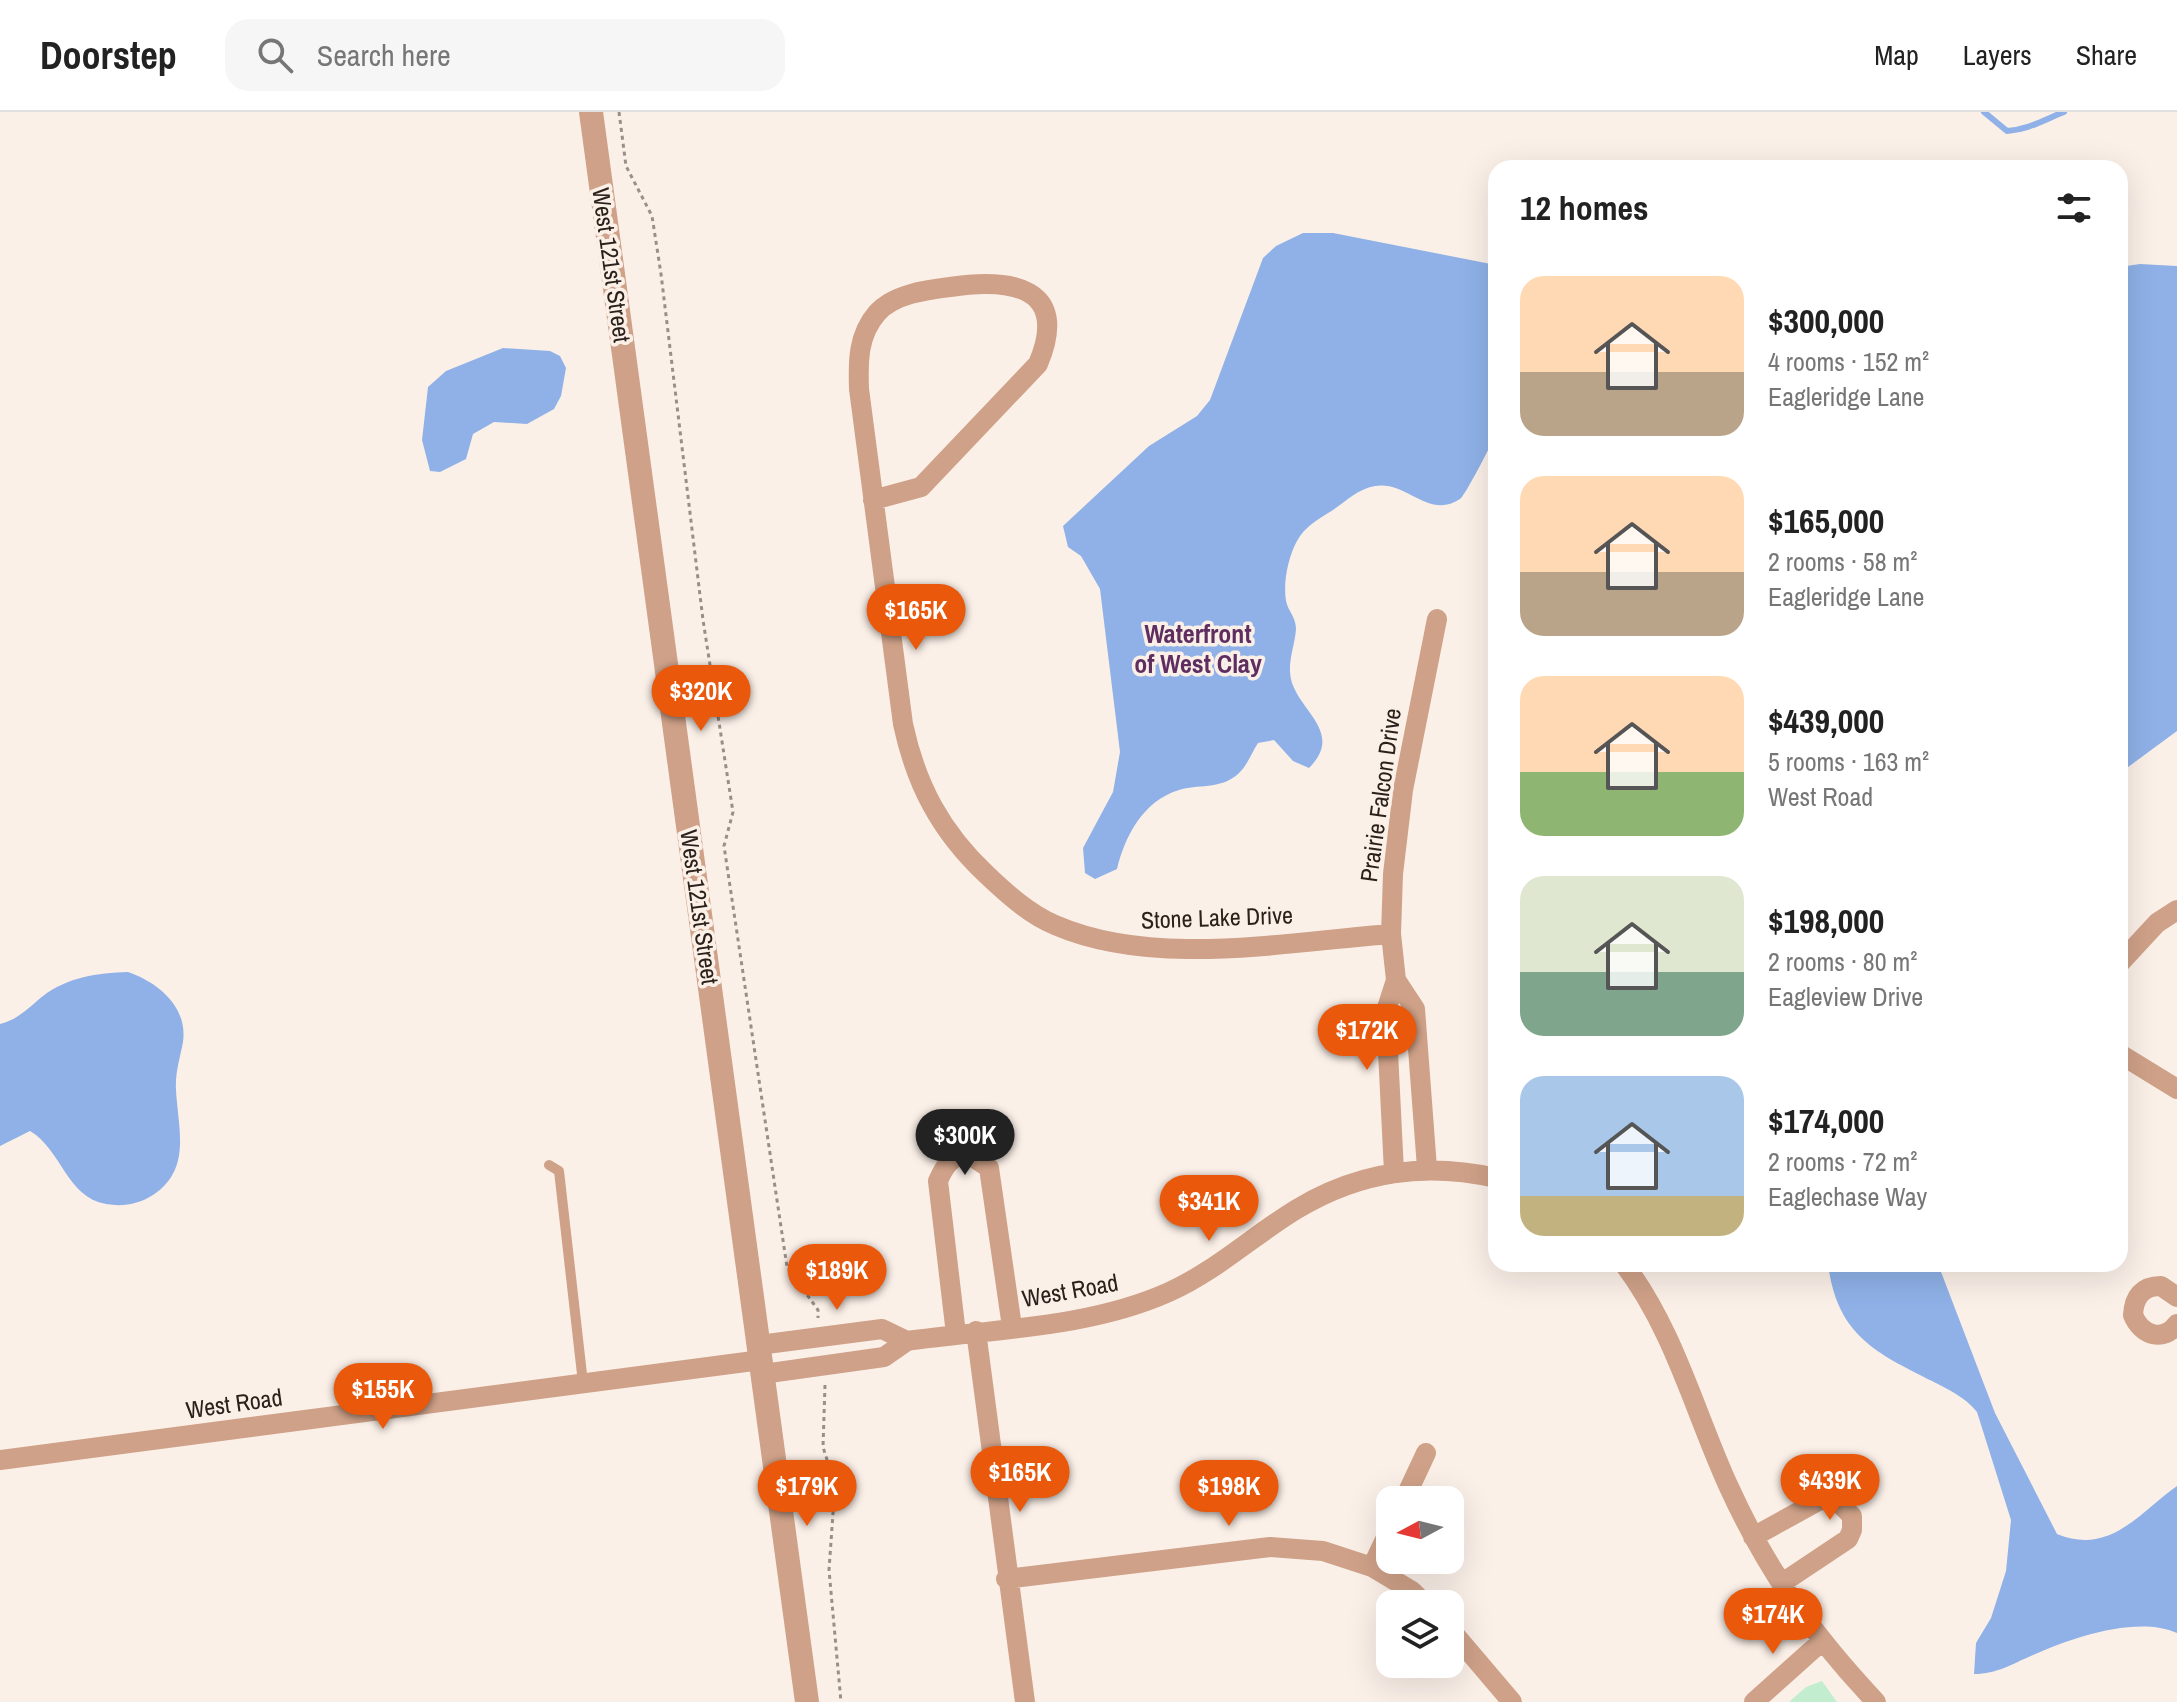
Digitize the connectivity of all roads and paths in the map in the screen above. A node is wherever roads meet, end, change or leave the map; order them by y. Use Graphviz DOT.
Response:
graph roads {
  1 [pos="591,112"];
  2 [pos="619,112"];
  3 [pos="873,500"];
  4 [pos="1437,619"];
  5 [pos="2177,910"];
  6 [pos="1391,934"];
  7 [pos="2128,954"];
  8 [pos="1396,980"];
  9 [pos="2128,1059"];
  10 [pos="2177,1089"];
  11 [pos="549,1165"];
  12 [pos="1427,1168"];
  13 [pos="1394,1172"];
  14 [pos="1488,1177"];
  15 [pos="1629,1272"];
  16 [pos="2177,1297"];
  17 [pos="2177,1324"];
  18 [pos="1012,1327"];
  19 [pos="966,1333"];
  20 [pos="820,1337"];
  21 [pos="907,1341"];
  22 [pos="761,1359"];
  23 [pos="824,1366"];
  24 [pos="583,1383"];
  25 [pos="1426,1453"];
  26 [pos="0,1460"];
  27 [pos="1411,1486"];
  28 [pos="1753,1537"];
  29 [pos="1376,1559"];
  30 [pos="1372,1567"];
  31 [pos="1006,1579"];
  32 [pos="1782,1583"];
  33 [pos="1410,1590"];
  34 [pos="1821,1642"];
  35 [pos="1464,1645"];
  36 [pos="807,1702"];
  37 [pos="841,1702"];
  38 [pos="1025,1702"];
  39 [pos="1512,1702"];
  40 [pos="1754,1702"];
  41 [pos="1876,1702"];
  1 -- 22 [label="street, West 121st Street"];
  2 -- 20 [label="path"];
  3 -- 3 [label="street, Stone Lake Drive"];
  3 -- 6 [label="street, Stone Lake Drive"];
  4 -- 6 [label="street, Prairie Falcon Drive"];
  5 -- 7 [label="street"];
  6 -- 8 [label="street, Prairie Falcon Drive"];
  8 -- 12 [label="street, Prairie Falcon Drive"];
  8 -- 13 [label="street, Prairie Falcon Drive"];
  9 -- 10 [label="street"];
  11 -- 24 [label="lane"];
  12 -- 13 [label="street, West Road"];
  12 -- 14 [label="street, West Road"];
  13 -- 18 [label="street, West Road"];
  15 -- 28 [label="street"];
  16 -- 17 [label="street"];
  18 -- 19 [label="street, West Road"];
  18 -- 19 [label="street"];
  19 -- 21 [label="street, West Road"];
  19 -- 31 [label="street"];
  20 -- 21 [label="street, West Road"];
  20 -- 22 [label="street, West Road"];
  21 -- 23 [label="street, West Road"];
  22 -- 23 [label="street, West Road"];
  22 -- 24 [label="street, West Road"];
  22 -- 36 [label="street, West 121st Street"];
  23 -- 37 [label="path"];
  24 -- 26 [label="street, West Road"];
  25 -- 27 [label="street"];
  28 -- 32 [label="street"];
  28 -- 32 [label="street"];
  29 -- 30 [label="street"];
  30 -- 31 [label="street"];
  30 -- 33 [label="street"];
  31 -- 38 [label="street"];
  32 -- 34 [label="street"];
  34 -- 40 [label="street"];
  34 -- 41 [label="street"];
  35 -- 39 [label="street"];
}
